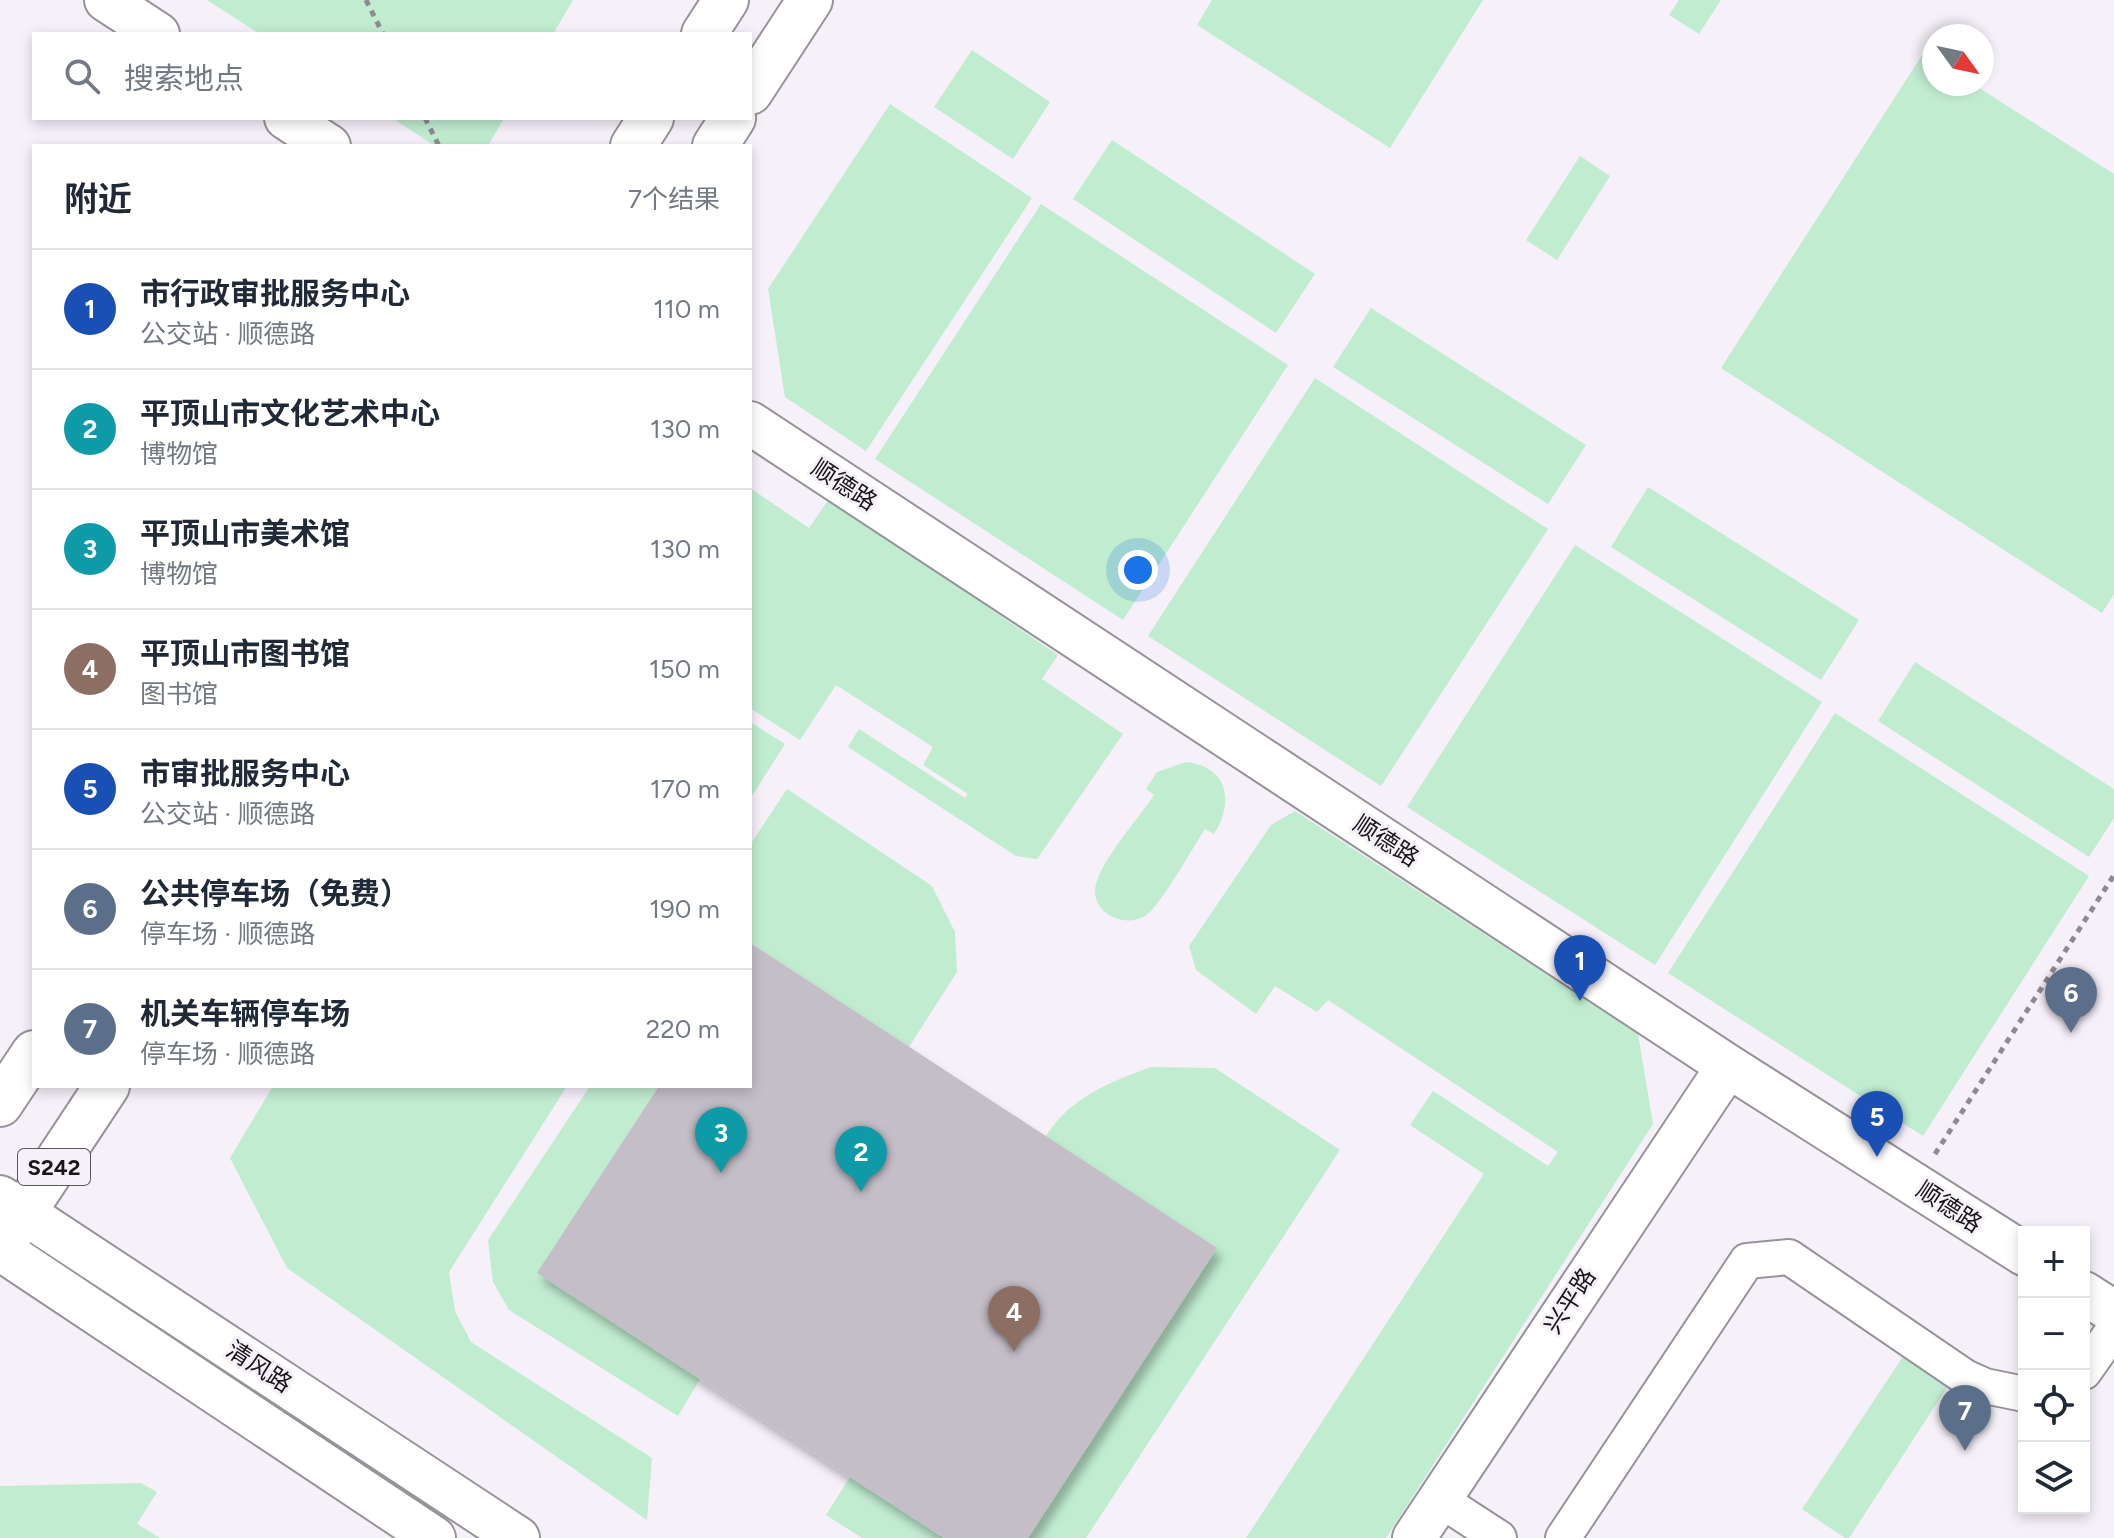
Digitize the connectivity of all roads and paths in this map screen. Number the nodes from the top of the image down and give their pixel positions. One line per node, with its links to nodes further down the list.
1 (106, 0): 5 (street)
2 (366, 0): 6 (path)
3 (726, 0): 7 (main road)
4 (810, 0): 8 (main road)
5 (155, 32)
6 (382, 32)
7 (705, 32)
8 (752, 89)
9 (289, 120): 13 (street)
10 (426, 120): 14 (path)
11 (650, 120): 15 (main road)
12 (732, 120): 16 (main road)
13 (326, 144)
14 (438, 144)
15 (634, 144)
16 (716, 144)
17 (752, 424): 20 (street, 顺德路)
18 (2114, 875): 23 (path)
19 (32, 1056): 22 (main road)
20 (1728, 1066): 23 (street, 顺德路); 32 (street, 兴平路)
21 (105, 1088): 24 (main road, S242)
22 (0, 1104)
23 (1915, 1184): 26 (street, 顺德路)
24 (12, 1204): 25 (main road, S242); 34 (street, 清风路)
25 (0, 1249): 33 (street, 清风路)
26 (2018, 1250)
27 (2090, 1297): 28 (street)
28 (2114, 1312)
29 (2114, 1329): 30 (street)
30 (2085, 1370)
31 (2018, 1393): 37 (street)
32 (1439, 1499): 35 (street, 兴平路); 36 (street)
33 (434, 1538)
34 (518, 1538)
35 (1414, 1538)
36 (1499, 1538)
37 (1563, 1538)

